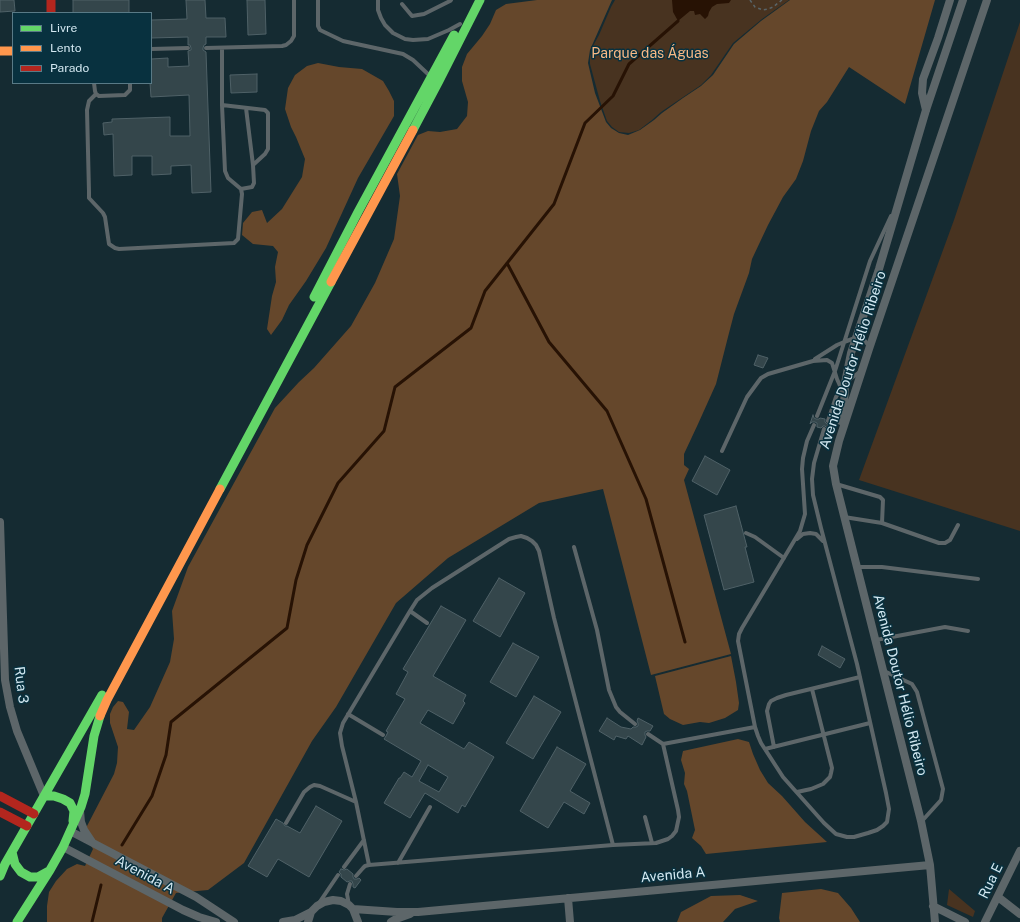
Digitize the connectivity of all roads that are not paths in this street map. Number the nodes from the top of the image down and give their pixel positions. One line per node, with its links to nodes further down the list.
1 (51, 0): 12 (street)
2 (294, 0): 16 (lane)
3 (318, 0): 20 (lane)
4 (378, 0): 13 (lane)
5 (450, 0): 11 (lane)
6 (472, 0): 13 (street)
7 (480, 0): 20 (street)
8 (950, 0): 26 (street)
9 (963, 0): 26 (street, Avenida Doutor Hélio Ribeiro)
10 (987, 0): 32 (street, Avenida Doutor Hélio Ribeiro)
11 (402, 4)
12 (51, 12)
13 (460, 24): 20 (street)
14 (188, 48): 17 (lane)
15 (206, 48): 16 (lane)
16 (222, 48): 24 (lane)
17 (152, 49)
18 (0, 51): 19 (street)
19 (12, 51)
20 (435, 79): 74 (street); 77 (street)
21 (94, 84): 23 (lane)
22 (130, 84): 23 (lane)
23 (96, 94): 28 (lane)
24 (222, 105): 25 (lane); 28 (lane)
25 (246, 108): 27 (lane); 27 (lane)
26 (926, 110): 29 (street, Avenida Doutor Hélio Ribeiro)
27 (253, 165): 28 (lane)
28 (241, 189)
29 (902, 194): 30 (street, Avenida Doutor Hélio Ribeiro); 31 (lane)
30 (855, 338): 31 (lane); 32 (lane); 36 (street, Avenida Doutor Hélio Ribeiro)
31 (844, 342): 33 (lane); 35 (lane)
32 (869, 349): 34 (street, Avenida Doutor Hélio Ribeiro)
33 (813, 361): 35 (lane); 42 (lane)
34 (862, 370): 36 (lane); 41 (street, Avenida Doutor Hélio Ribeiro)
35 (835, 371): 36 (lane); 37 (lane)
36 (843, 386): 38 (lane); 41 (street, Avenida Doutor Hélio Ribeiro)
37 (817, 416)
38 (828, 420)
39 (814, 425): 51 (lane)
40 (824, 429): 49 (lane)
41 (839, 441): 43 (street, Avenida Doutor Hélio Ribeiro)
42 (722, 451)
43 (836, 484): 44 (street, Avenida Doutor Hélio Ribeiro); 46 (lane)
44 (844, 517): 46 (lane); 53 (street, Avenida Doutor Hélio Ribeiro)
45 (0, 522): 74 (street, Rua 3)
46 (882, 523): 47 (lane)
47 (958, 525)
48 (746, 533): 52 (lane)
49 (824, 542): 51 (lane); 60 (lane)
50 (574, 547): 64 (lane)
51 (790, 547): 52 (lane)
52 (784, 558): 65 (lane)
53 (857, 567): 54 (lane); 58 (street, Avenida Doutor Hélio Ribeiro)
54 (978, 579)
55 (410, 611): 56 (lane); 62 (lane); 88 (lane)
56 (427, 622)
57 (968, 632): 58 (lane)
58 (876, 640): 59 (street, Avenida Doutor Hélio Ribeiro)
59 (884, 671): 81 (street, Avenida Doutor Hélio Ribeiro); 81 (lane)
60 (860, 677): 61 (lane); 63 (lane)
61 (812, 689): 68 (lane); 70 (lane)
62 (348, 714): 67 (lane); 75 (lane)
63 (870, 723): 68 (lane); 72 (lane)
64 (635, 724)
65 (755, 727): 69 (lane); 71 (lane)
66 (648, 734): 69 (lane)
67 (383, 735)
68 (824, 735): 70 (lane); 72 (lane)
69 (663, 744): 87 (lane)
70 (774, 747): 71 (lane)
71 (765, 749): 72 (lane)
72 (797, 792)
73 (0, 796): 79 (street)
74 (44, 796): 79 (street); 84 (street)
75 (356, 802): 82 (lane); 85 (lane)
76 (430, 807): 92 (lane)
77 (80, 810): 84 (street); 86 (street)
78 (0, 812): 83 (street)
79 (34, 814): 83 (street)
80 (645, 817): 87 (lane)
81 (922, 821): 94 (street, Avenida Doutor Hélio Ribeiro)
82 (286, 823)
83 (26, 826): 91 (street)
84 (71, 830): 86 (street, Avenida A); 89 (street)
85 (364, 840): 93 (lane); 95 (lane)
86 (92, 843): 110 (street, Avenida A)
87 (652, 843): 88 (lane)
88 (614, 845): 92 (lane)
89 (63, 847): 96 (street); 109 (street, Avenida A)
90 (1020, 851): 101 (street, Rua E)
91 (12, 852): 96 (street); 98 (street)
92 (398, 863): 93 (lane)
93 (369, 865): 99 (lane)
94 (930, 865): 102 (street, Avenida A); 103 (street, Avenida Doutor Hélio Ribeiro)
95 (344, 867)
96 (50, 870): 108 (street)
97 (338, 875): 105 (lane)
98 (0, 876)
99 (356, 876)
100 (350, 884): 104 (lane)
101 (998, 896): 107 (street); 118 (street, Rua E)
102 (568, 898): 106 (street, Avenida A); 115 (street)
103 (933, 906): 116 (street, Avenida Doutor Hélio Ribeiro); 117 (street)
104 (351, 907): 105 (street); 106 (street); 113 (street)
105 (314, 909): 111 (street); 112 (street)
106 (418, 912): 114 (street)
107 (1020, 914)
108 (17, 922)
109 (216, 922)
110 (234, 922)
111 (283, 922)
112 (308, 922)
113 (358, 922)
114 (391, 922)
115 (570, 922)
116 (935, 922)
117 (966, 922)
118 (985, 922)

